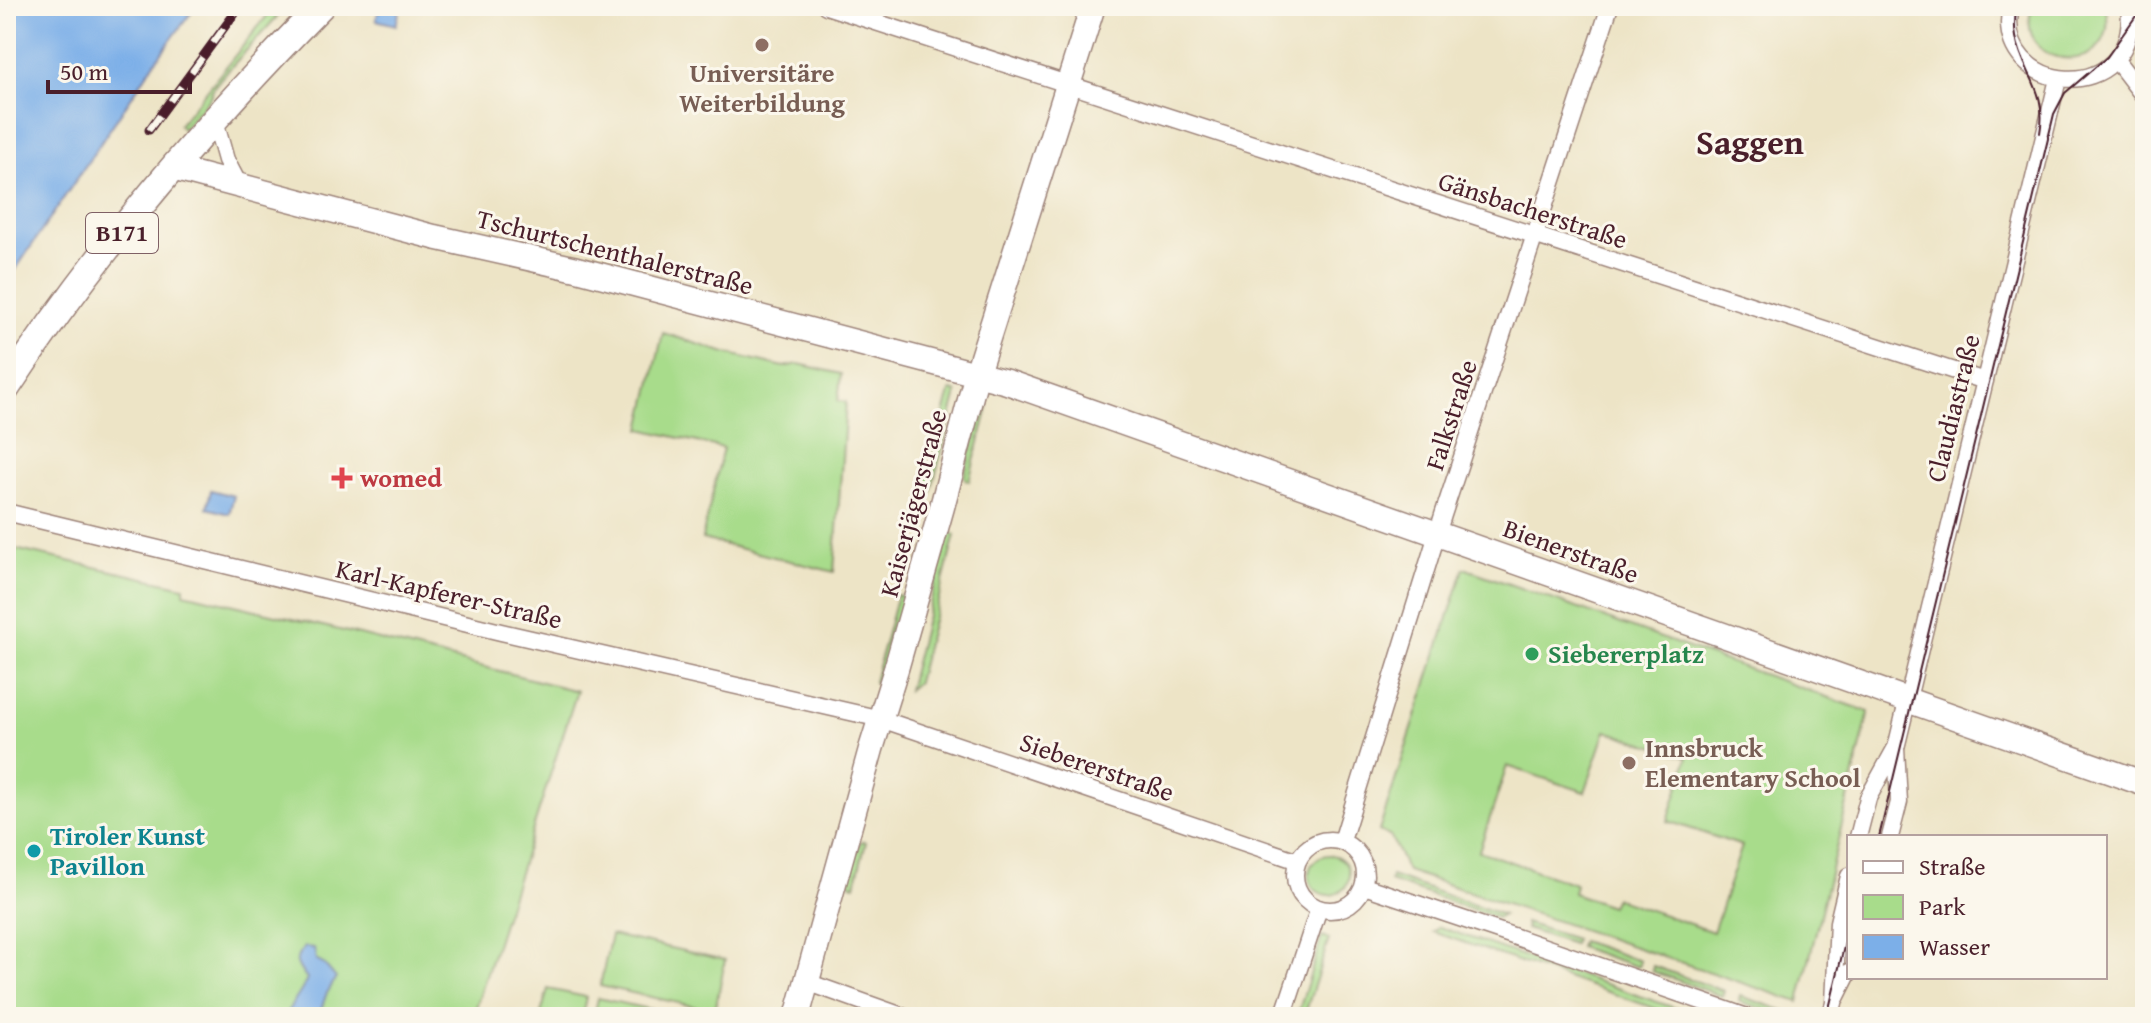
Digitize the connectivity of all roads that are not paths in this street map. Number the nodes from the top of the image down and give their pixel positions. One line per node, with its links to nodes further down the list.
1 (321, 6): 12 (main road, B171)
2 (826, 6): 10 (street, Gänsbacherstraße)
3 (1093, 6): 10 (street, Kaiserjägerstraße)
4 (1610, 6): 15 (street, Falkstraße)
5 (1992, 6): 7 (street)
6 (2129, 6): 8 (street)
7 (2010, 8): 9 (street)
8 (2116, 60): 9 (street); 11 (street)
9 (2058, 79): 17 (street, Claudiastraße)
10 (1068, 83): 15 (street, Gänsbacherstraße); 16 (street, Kaiserjägerstraße)
11 (2145, 98)
12 (215, 121): 13 (main road, B171); 14 (street)
13 (172, 168): 14 (street, Tschurtschenthalerstraße); 18 (main road, B171)
14 (239, 185): 16 (street, Tschurtschenthalerstraße)
15 (1534, 236): 17 (street, Gänsbacherstraße); 20 (street, Falkstraße)
16 (977, 373): 20 (street, Bienerstraße); 22 (street, Kaiserjägerstraße)
17 (1985, 381): 21 (street, Claudiastraße)
18 (6, 389)
19 (6, 512): 22 (street, Karl-Kapferer-Straße)
20 (1438, 533): 21 (street, Bienerstraße); 27 (street, Falkstraße)
21 (1908, 701): 23 (street, Claudiastraße); 24 (street, Bienerstraße)
22 (881, 719): 28 (street, Siebererstraße); 33 (street, Kaiserjägerstraße)
23 (1896, 748): 25 (street, Claudiastraße); 26 (street, Claudiastraße)
24 (2145, 784)
25 (1859, 835)
26 (1891, 835)
27 (1342, 841): 28 (street); 30 (street)
28 (1298, 861): 31 (street)
29 (1847, 884): 34 (street)
30 (1364, 886): 31 (street); 38 (street)
31 (1319, 908): 37 (street)
32 (1847, 976): 34 (street)
33 (807, 982): 35 (street, Kaiserjägerstraße); 36 (street)
34 (1832, 1010)
35 (797, 1017)
36 (905, 1017)
37 (1283, 1017)
38 (1747, 1017)

